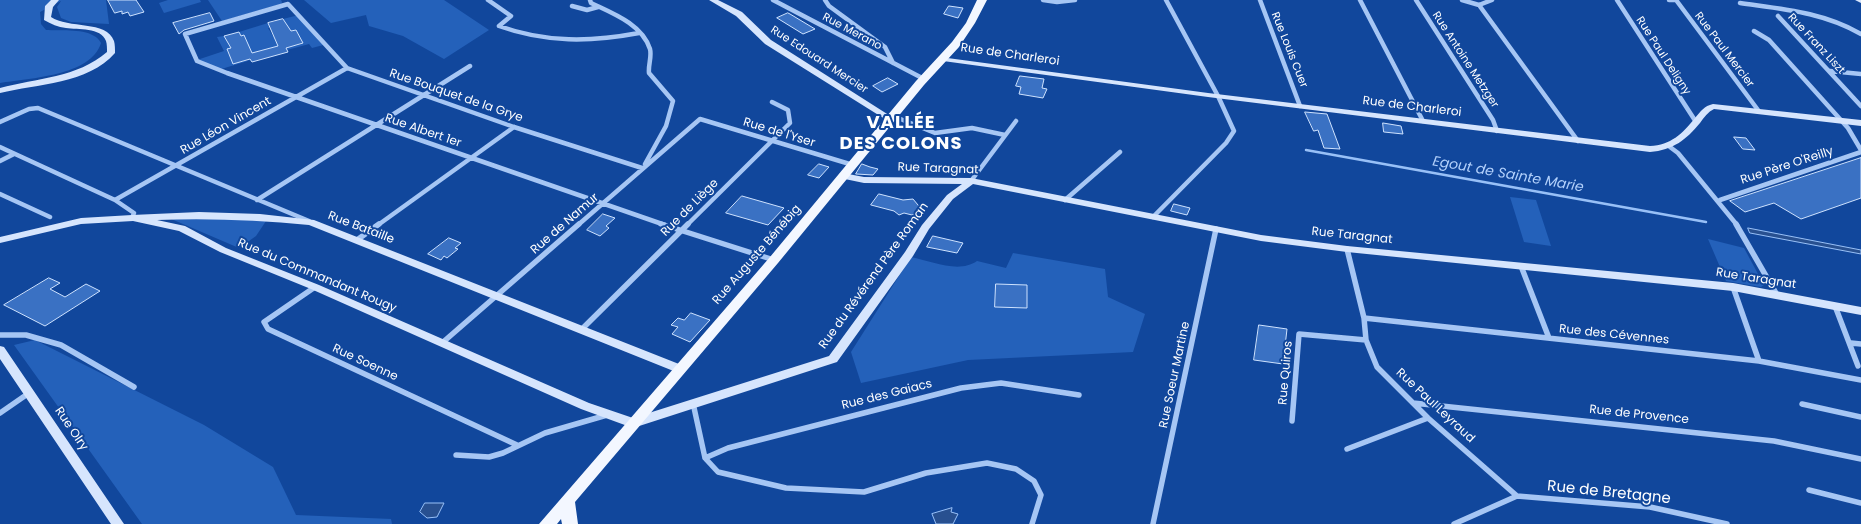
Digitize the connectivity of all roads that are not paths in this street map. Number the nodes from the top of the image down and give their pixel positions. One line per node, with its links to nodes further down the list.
1 (55, 0): 34 (street)
2 (488, 0): 26 (street)
3 (590, 0): 23 (street)
4 (713, 0): 45 (street, Rue Edouard Mercier)
5 (773, 0): 29 (street, Rue Merano)
6 (825, 0): 29 (street)
7 (982, 0): 28 (main road, Rue Auguste Bénébig)
8 (1043, 0): 9 (street)
9 (1075, 0)
10 (1166, 0): 39 (street)
11 (1260, 0): 42 (street, Rue Louis Cuer)
12 (1360, 0): 48 (street)
13 (1416, 0): 55 (street, Rue Antoine Metzger)
14 (1462, 0): 22 (street)
15 (1492, 0): 22 (street)
16 (1617, 0): 51 (street, Rue Paul Deligny)
17 (1669, 0): 18 (street)
18 (1676, 0): 44 (street, Rue Paul Mercier)
19 (1740, 3): 27 (street)
20 (288, 4): 31 (street, Rue Bouquet de la Grye); 40 (street, Rue Albert 1er)
21 (572, 6): 23 (street)
22 (1479, 6): 58 (street)
23 (598, 7): 26 (street)
24 (1778, 16): 32 (street, Rue Franz Liszt)
25 (1754, 31): 49 (street, Rue Père O'Reilly)
26 (639, 33): 68 (street)
27 (1861, 34)
28 (943, 59): 35 (main road, Rue Auguste Bénébig); 39 (street, Rue de Charleroi)
29 (893, 64): 35 (street, Rue Merano)
30 (470, 66): 38 (street)
31 (347, 68): 38 (street, Rue Bouquet de la Grye); 40 (street, Rue Léon Vincent)
32 (1830, 71): 33 (street); 43 (street, Rue Franz Liszt)
33 (1861, 74)
34 (59, 77): 36 (street); 37 (street)
35 (924, 79): 45 (main road, Rue Auguste Bénébig)
36 (0, 87)
37 (0, 91)
38 (424, 95): 53 (street); 54 (street, Rue Bouquet de la Grye)
39 (1218, 96): 42 (street, Rue de Charleroi); 78 (street)
40 (297, 97): 53 (street, Rue Albert 1er); 66 (street, Rue Léon Vincent)
41 (772, 102): 57 (street, Rue de Liège)
42 (1300, 106): 48 (street, Rue de Charleroi)
43 (1861, 106)
44 (1758, 110): 49 (street); 51 (street)
45 (892, 117): 56 (street); 67 (main road, Rue Auguste Bénébig)
46 (700, 119): 57 (street, Rue de l'Yser); 68 (street, Rue de Namur)
47 (1016, 120): 56 (street, Rue du Révérend Père Roman)
48 (1423, 121): 55 (street, Rue de Charleroi)
49 (1842, 121): 52 (street); 61 (street, Rue Père O'Reilly)
50 (0, 122): 66 (street, Rue Bataille)
51 (1696, 122): 60 (street)
52 (1861, 123)
53 (375, 125): 64 (street, Rue Albert 1er); 73 (street)
54 (514, 127): 64 (street); 68 (street, Rue Bouquet de la Grye)
55 (1497, 131): 58 (street, Rue de Charleroi)
56 (1005, 135): 70 (street, Rue du Révérend Père Roman)
57 (770, 141): 67 (street, Rue de l'Yser); 82 (street, Rue de Liège)
58 (1578, 141): 60 (street, Rue de Charleroi)
59 (0, 147): 63 (street)
60 (1670, 148): 75 (street)
61 (1861, 151): 75 (street, Rue Père O'Reilly)
62 (1120, 152): 74 (street)
63 (14, 154): 65 (street); 72 (street)
64 (471, 158): 76 (street, Rue Albert 1er); 84 (street)
65 (0, 161)
66 (176, 165): 72 (street, Rue Léon Vincent); 73 (street, Rue Bataille)
67 (853, 166): 69 (main road, Rue Auguste Bénébig)
68 (642, 168): 76 (street, Rue de Namur)
69 (844, 176): 70 (street, Rue Taragnat); 86 (main road, Rue Auguste Bénébig)
70 (971, 181): 74 (street, Rue Taragnat); 110 (street, Rue du Révérend Père Roman)
71 (0, 194): 77 (street)
72 (114, 200): 79 (street)
73 (257, 200): 80 (street, Rue Bataille)
74 (1065, 200): 78 (street, Rue Taragnat)
75 (1720, 200): 90 (street)
76 (602, 205): 82 (street, Rue Albert 1er); 91 (street, Rue de Namur)
77 (50, 217)
78 (1153, 217): 81 (street, Rue Taragnat)
79 (132, 218): 80 (street); 83 (street); 88 (street, Rue du Commandant Rougy)
80 (311, 222): 84 (street, Rue Bataille)
81 (1216, 229): 85 (street, Rue Taragnat); 132 (street, Rue Soeur Martine)
82 (682, 230): 86 (street, Rue Albert 1er); 95 (street, Rue de Liège)
83 (0, 240)
84 (357, 240): 91 (street, Rue Bataille)
85 (1347, 249): 87 (street, Rue Taragnat); 94 (street, Rue Paul Leyraud)
86 (774, 260): 105 (main road, Rue Auguste Bénébig)
87 (1520, 266): 89 (street, Rue Taragnat); 97 (street)
88 (315, 287): 99 (street, Rue du Commandant Rougy); 119 (street, Rue Soenne)
89 (1733, 287): 90 (street, Rue Taragnat); 103 (street)
90 (1776, 295): 92 (street, Rue Taragnat)
91 (496, 296): 95 (street, Rue Bataille); 99 (street, Rue de Namur)
92 (1835, 306): 93 (street, Rue Taragnat); 100 (street)
93 (1861, 311)
94 (1364, 318): 97 (street, Rue des Cévennes); 98 (street, Rue Paul Leyraud)
95 (581, 330): 105 (street, Rue Bataille)
96 (0, 335): 107 (street)
97 (1548, 338): 103 (street, Rue des Cévennes)
98 (1366, 340): 111 (street, Rue Paul Leyraud); 117 (street, Rue Quiros)
99 (442, 343): 114 (street, Rue du Commandant Rougy)
100 (1851, 343): 101 (street); 104 (street)
101 (1861, 344)
102 (2, 357): 108 (street, Rue Olry)
103 (1759, 361): 106 (street, Rue des Cévennes)
104 (1858, 366)
105 (680, 369): 118 (main road, Rue Auguste Bénébig)
106 (1861, 380)
107 (134, 387)
108 (29, 393): 113 (street); 128 (street, Rue Olry)
109 (1079, 395): 122 (street, Rue des Gaiacs)
110 (693, 402): 118 (street, Rue du Révérend Père Roman); 122 (street)
111 (1413, 403): 116 (street, Rue Paul Leyraud); 123 (street, Rue de Provence)
112 (1802, 404): 115 (street)
113 (0, 413)
114 (608, 414): 118 (street, Rue du Commandant Rougy); 119 (street)
115 (1861, 417)
116 (1428, 418): 120 (street); 125 (street, Rue Paul Leyraud)
117 (1292, 421)
118 (633, 423): 126 (main road, Rue Auguste Bénébig)
119 (517, 444): 121 (street)
120 (1346, 449)
121 (456, 456)
122 (705, 458): 131 (street)
123 (1861, 459)
124 (1809, 490): 127 (street)
125 (1518, 496): 133 (street); 134 (street, Rue de Bretagne)
126 (567, 501): 129 (main road, Rue Auguste Bénébig); 130 (main road)
127 (1861, 503)
128 (118, 524)
129 (547, 524)
130 (570, 524)
131 (1032, 524)
132 (1153, 524)
133 (1454, 524)
134 (1727, 524)

